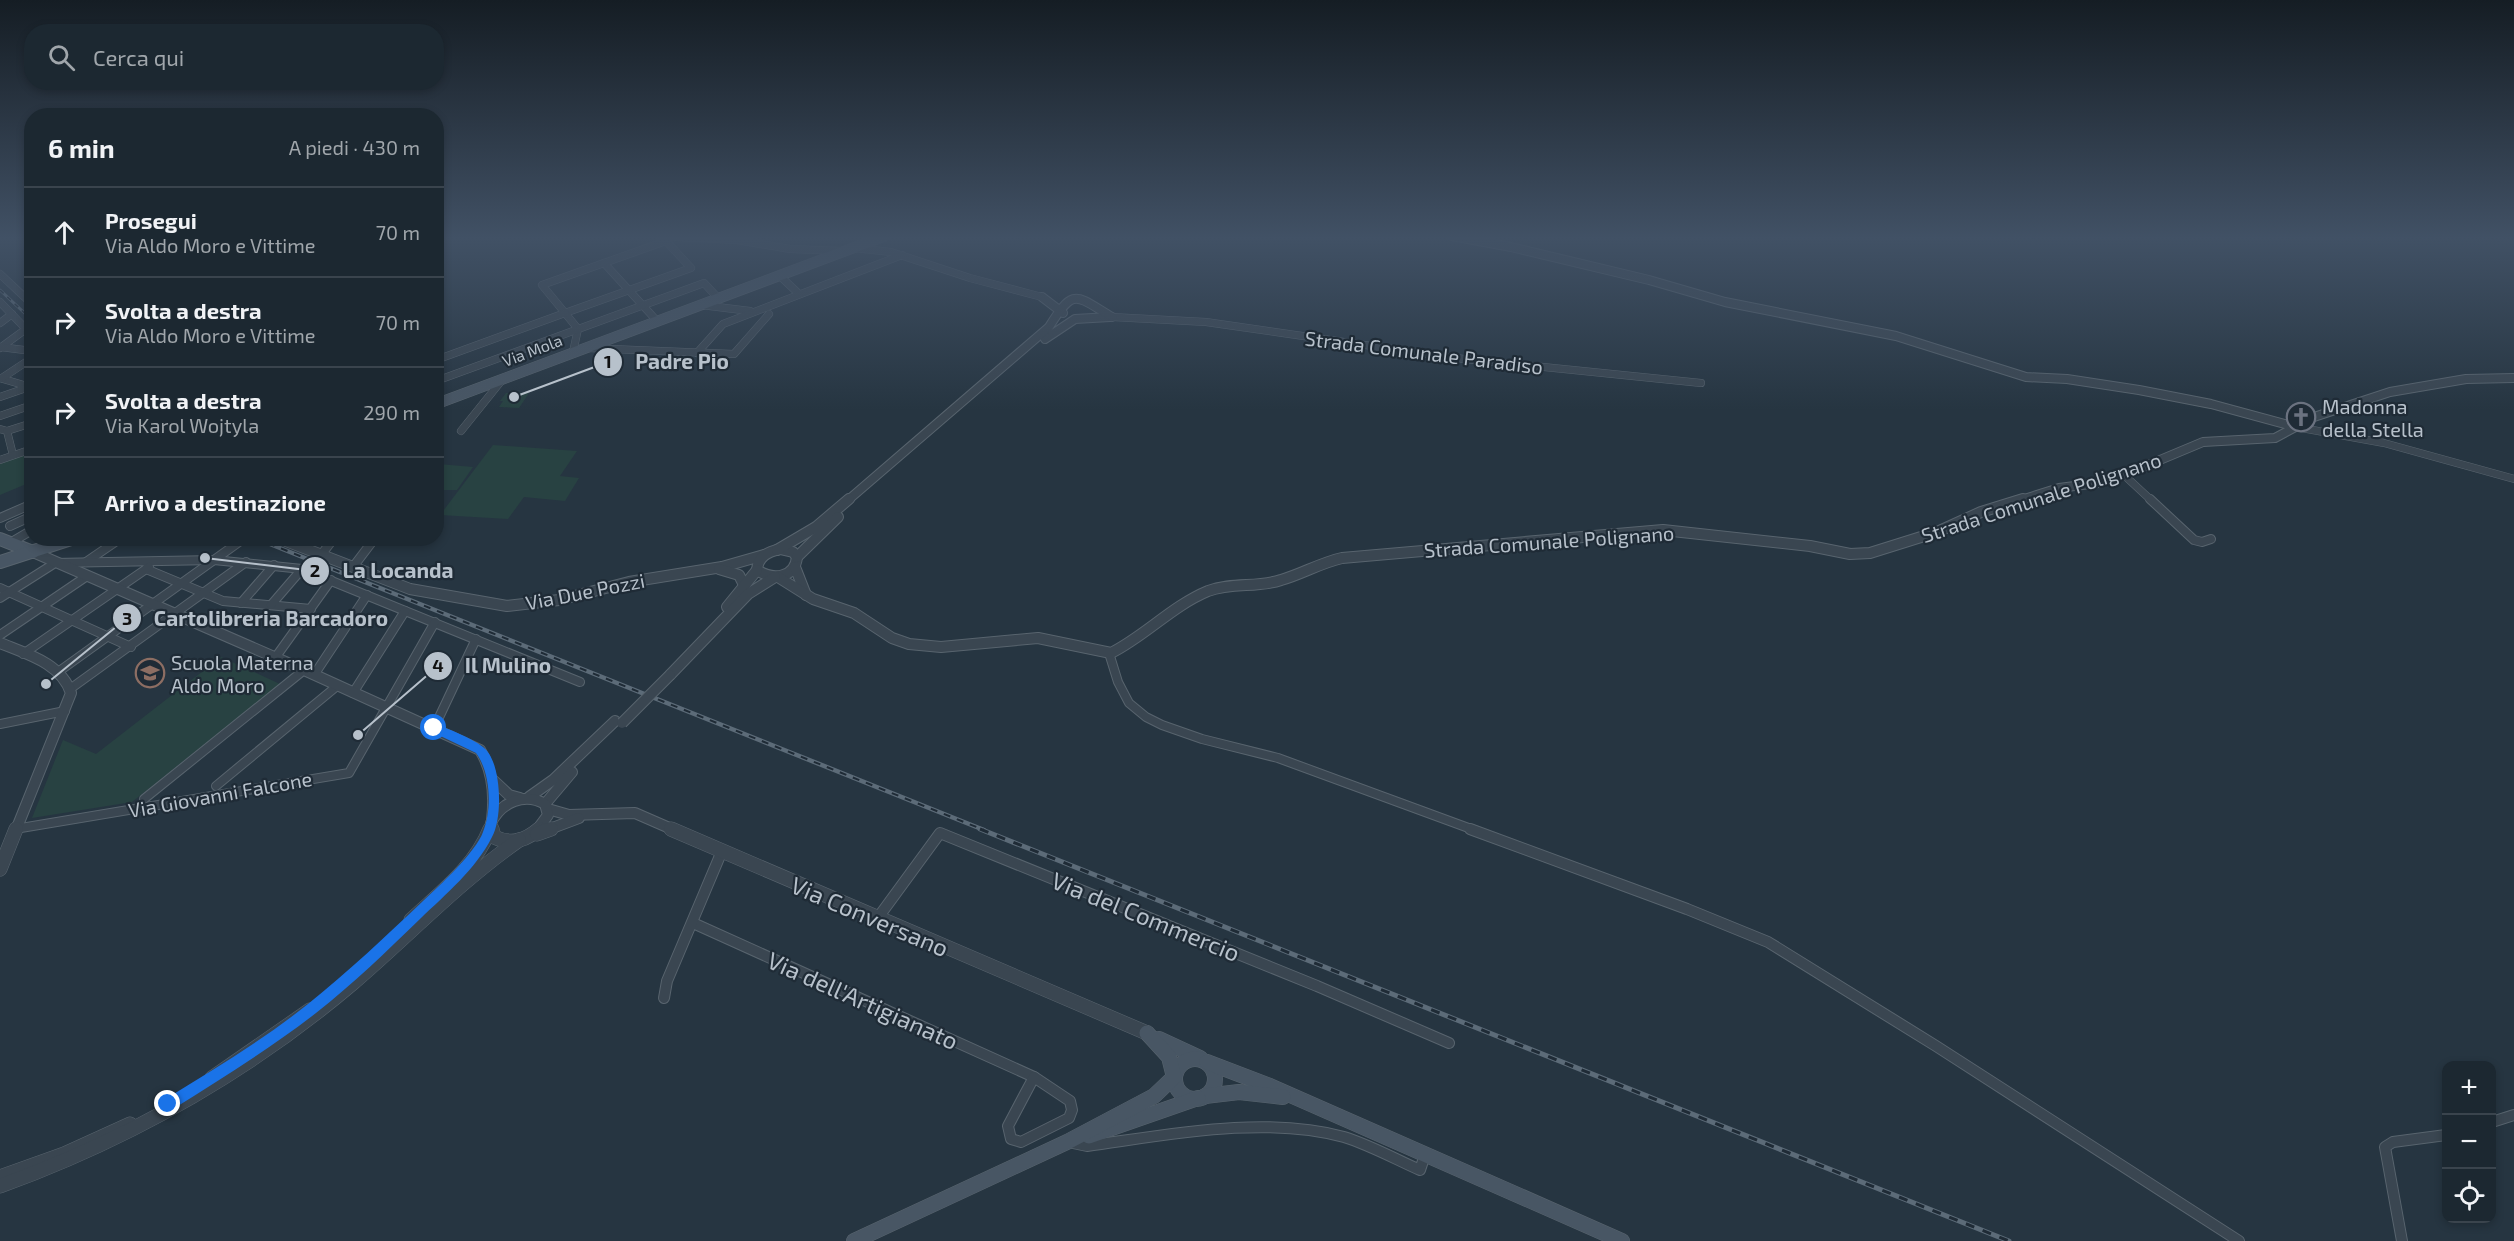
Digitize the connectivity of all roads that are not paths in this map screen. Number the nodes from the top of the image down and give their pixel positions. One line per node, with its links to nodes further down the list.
1 (549, 294): 20 (street)
2 (620, 294): 20 (street)
3 (634, 294): 14 (street)
4 (674, 294): 14 (street)
5 (714, 294): 11 (street)
6 (729, 294): 11 (main road, Via Mola)
7 (799, 294): 18 (street)
8 (1030, 294): 10 (street)
9 (1697, 294): 48 (street)
10 (1042, 297): 12 (street); 17 (street)
11 (718, 298): 15 (main road, Via Mola)
12 (1072, 299): 16 (street, Strada Comunale Paradiso); 17 (street, Via Due Pozzi)
13 (0, 302): 19 (street)
14 (644, 305): 24 (street); 27 (street)
15 (700, 305): 18 (street); 24 (main road, Via Mola)
16 (1092, 305): 22 (street); 23 (street, Strada Comunale Paradiso)
17 (1061, 309): 22 (street); 69 (street, Via Due Pozzi)
18 (753, 312): 21 (street); 33 (street)
19 (12, 314): 25 (street); 26 (street)
20 (566, 314): 27 (street); 34 (street)
21 (769, 314): 33 (street)
22 (1080, 316): 23 (street, Strada Comunale Paradiso); 78 (street)
23 (1112, 317): 40 (street, Strada Comunale Paradiso)
24 (657, 321): 30 (main road, Via Mola)
25 (0, 323)
26 (24, 327)
27 (578, 329): 32 (street); 37 (street)
28 (24, 330): 29 (street)
29 (0, 348): 31 (street)
30 (584, 348): 32 (main road, Via Mola); 33 (street)
31 (24, 350)
32 (573, 352): 39 (main road, Via Mola)
33 (697, 353)
34 (444, 357)
35 (24, 363): 36 (street)
36 (1, 378): 41 (street)
37 (444, 378)
38 (2514, 378): 48 (street, Strada Comunale Polignano)
39 (502, 380): 44 (main road, Via Mola); 50 (street)
40 (1701, 383)
41 (24, 385)
42 (24, 388): 43 (street)
43 (0, 397)
44 (444, 401)
45 (24, 408): 46 (street)
46 (0, 416)
47 (24, 425): 49 (street)
48 (2296, 427): 54 (street, Strada Comunale Polignano); 55 (street)
49 (3, 430): 52 (street)
50 (461, 431)
51 (24, 452): 52 (street)
52 (13, 455): 53 (street)
53 (0, 460)
54 (2124, 475): 61 (street); 113 (street, Strada Comunale Polignano)
55 (2514, 479)
56 (24, 508): 57 (street)
57 (0, 518)
58 (24, 520): 59 (street)
59 (10, 526)
60 (24, 533): 62 (street)
61 (2211, 539)
62 (5, 541): 70 (main road)
63 (51, 546): 70 (main road)
64 (109, 546): 76 (street)
65 (229, 546): 73 (street)
66 (298, 546): 71 (street, Via Due Pozzi)
67 (328, 546): 71 (street)
68 (369, 546): 81 (street)
69 (777, 550): 72 (street, Via Due Pozzi); 78 (street)
70 (33, 552): 74 (main road); 79 (street)
71 (321, 555): 81 (street, Via Due Pozzi)
72 (764, 555): 82 (street, Via Due Pozzi); 86 (street)
73 (214, 560): 75 (street); 77 (street); 90 (street)
74 (0, 561)
75 (157, 561): 76 (street); 83 (street)
76 (85, 562): 79 (street)
77 (247, 562): 80 (street); 95 (street)
78 (796, 562): 88 (street); 97 (street)
79 (55, 563): 87 (street); 94 (street)
80 (274, 565): 84 (street); 99 (street)
81 (353, 567): 85 (street, Via Due Pozzi)
82 (722, 567): 85 (street, Via Due Pozzi); 86 (street, Via Due Pozzi)
83 (146, 569): 90 (street); 93 (street)
84 (302, 569): 89 (street); 101 (street)
85 (710, 569): 91 (street)
86 (756, 569): 88 (street, Via Due Pozzi); 91 (street)
87 (87, 576): 93 (street); 102 (street)
88 (776, 577): 97 (street); 118 (street)
89 (331, 580): 96 (street); 103 (street)
90 (181, 584): 95 (street); 100 (street)
91 (744, 585): 118 (street)
92 (0, 588): 94 (street)
93 (117, 589): 100 (street); 106 (street)
94 (9, 592): 98 (street); 102 (street)
95 (204, 593): 99 (street); 105 (street)
96 (367, 595): 104 (street); 117 (street)
97 (806, 595): 113 (street)
98 (0, 598)
99 (241, 603): 101 (street)
100 (152, 605): 105 (street); 109 (street)
101 (271, 605): 103 (street)
102 (41, 607): 106 (street); 108 (street)
103 (311, 609): 115 (street)
104 (405, 610): 107 (street); 122 (street)
105 (174, 615): 112 (street); 115 (street)
106 (72, 620): 109 (street); 114 (street)
107 (435, 622): 110 (street); 123 (street)
108 (0, 635)
109 (108, 637): 112 (street); 116 (street)
110 (476, 639): 119 (street); 127 (street)
111 (0, 643): 114 (street)
112 (131, 647): 121 (street)
113 (1109, 653): 158 (street)
114 (23, 654): 116 (street)
115 (274, 658): 117 (street)
116 (58, 672): 121 (street)
117 (309, 673): 120 (street); 131 (street)
118 (667, 674): 125 (street, bridge)
119 (580, 682)
120 (337, 686): 122 (street); 129 (street)
121 (70, 689): 124 (street)
122 (353, 693): 123 (street)
123 (387, 707): 127 (street); 135 (street, Via Giovanni Falcone)
124 (65, 711): 126 (street); 135 (street)
125 (619, 722): 130 (street); 132 (street)
126 (0, 724)
127 (434, 728): 128 (street)
128 (492, 779): 130 (street); 134 (street)
129 (216, 786)
130 (526, 798): 132 (street); 134 (street)
131 (144, 799)
132 (546, 806): 133 (street); 136 (street)
133 (591, 814): 136 (street); 137 (street, Via Conversano)
134 (491, 823): 136 (street); 154 (street)
135 (15, 829): 138 (street)
136 (524, 839): 155 (street)
137 (722, 850): 139 (street, Via Conversano); 140 (street)
138 (0, 869)
139 (877, 919): 142 (street, Via Conversano); 143 (street, Via del Commercio)
140 (693, 922): 141 (street); 145 (street, Via dell'Artigianato)
141 (664, 998)
142 (1147, 1033): 144 (main road); 146 (main road)
143 (1449, 1043)
144 (1206, 1061): 146 (main road); 147 (main road); 148 (main road)
145 (1034, 1077): 145 (street, Via dell'Artigianato)
146 (1174, 1077): 147 (main road); 152 (main road)
147 (1199, 1098): 148 (main road); 152 (main road)
148 (1301, 1101): 153 (main road)
149 (2514, 1115): 150 (street)
150 (2496, 1121)
151 (2442, 1136): 159 (street)
152 (1067, 1142): 153 (street); 156 (main road)
153 (1425, 1155): 157 (main road)
154 (0, 1177)
155 (0, 1186)
156 (854, 1241)
157 (1622, 1241)
158 (2239, 1241)
159 (2402, 1241)

